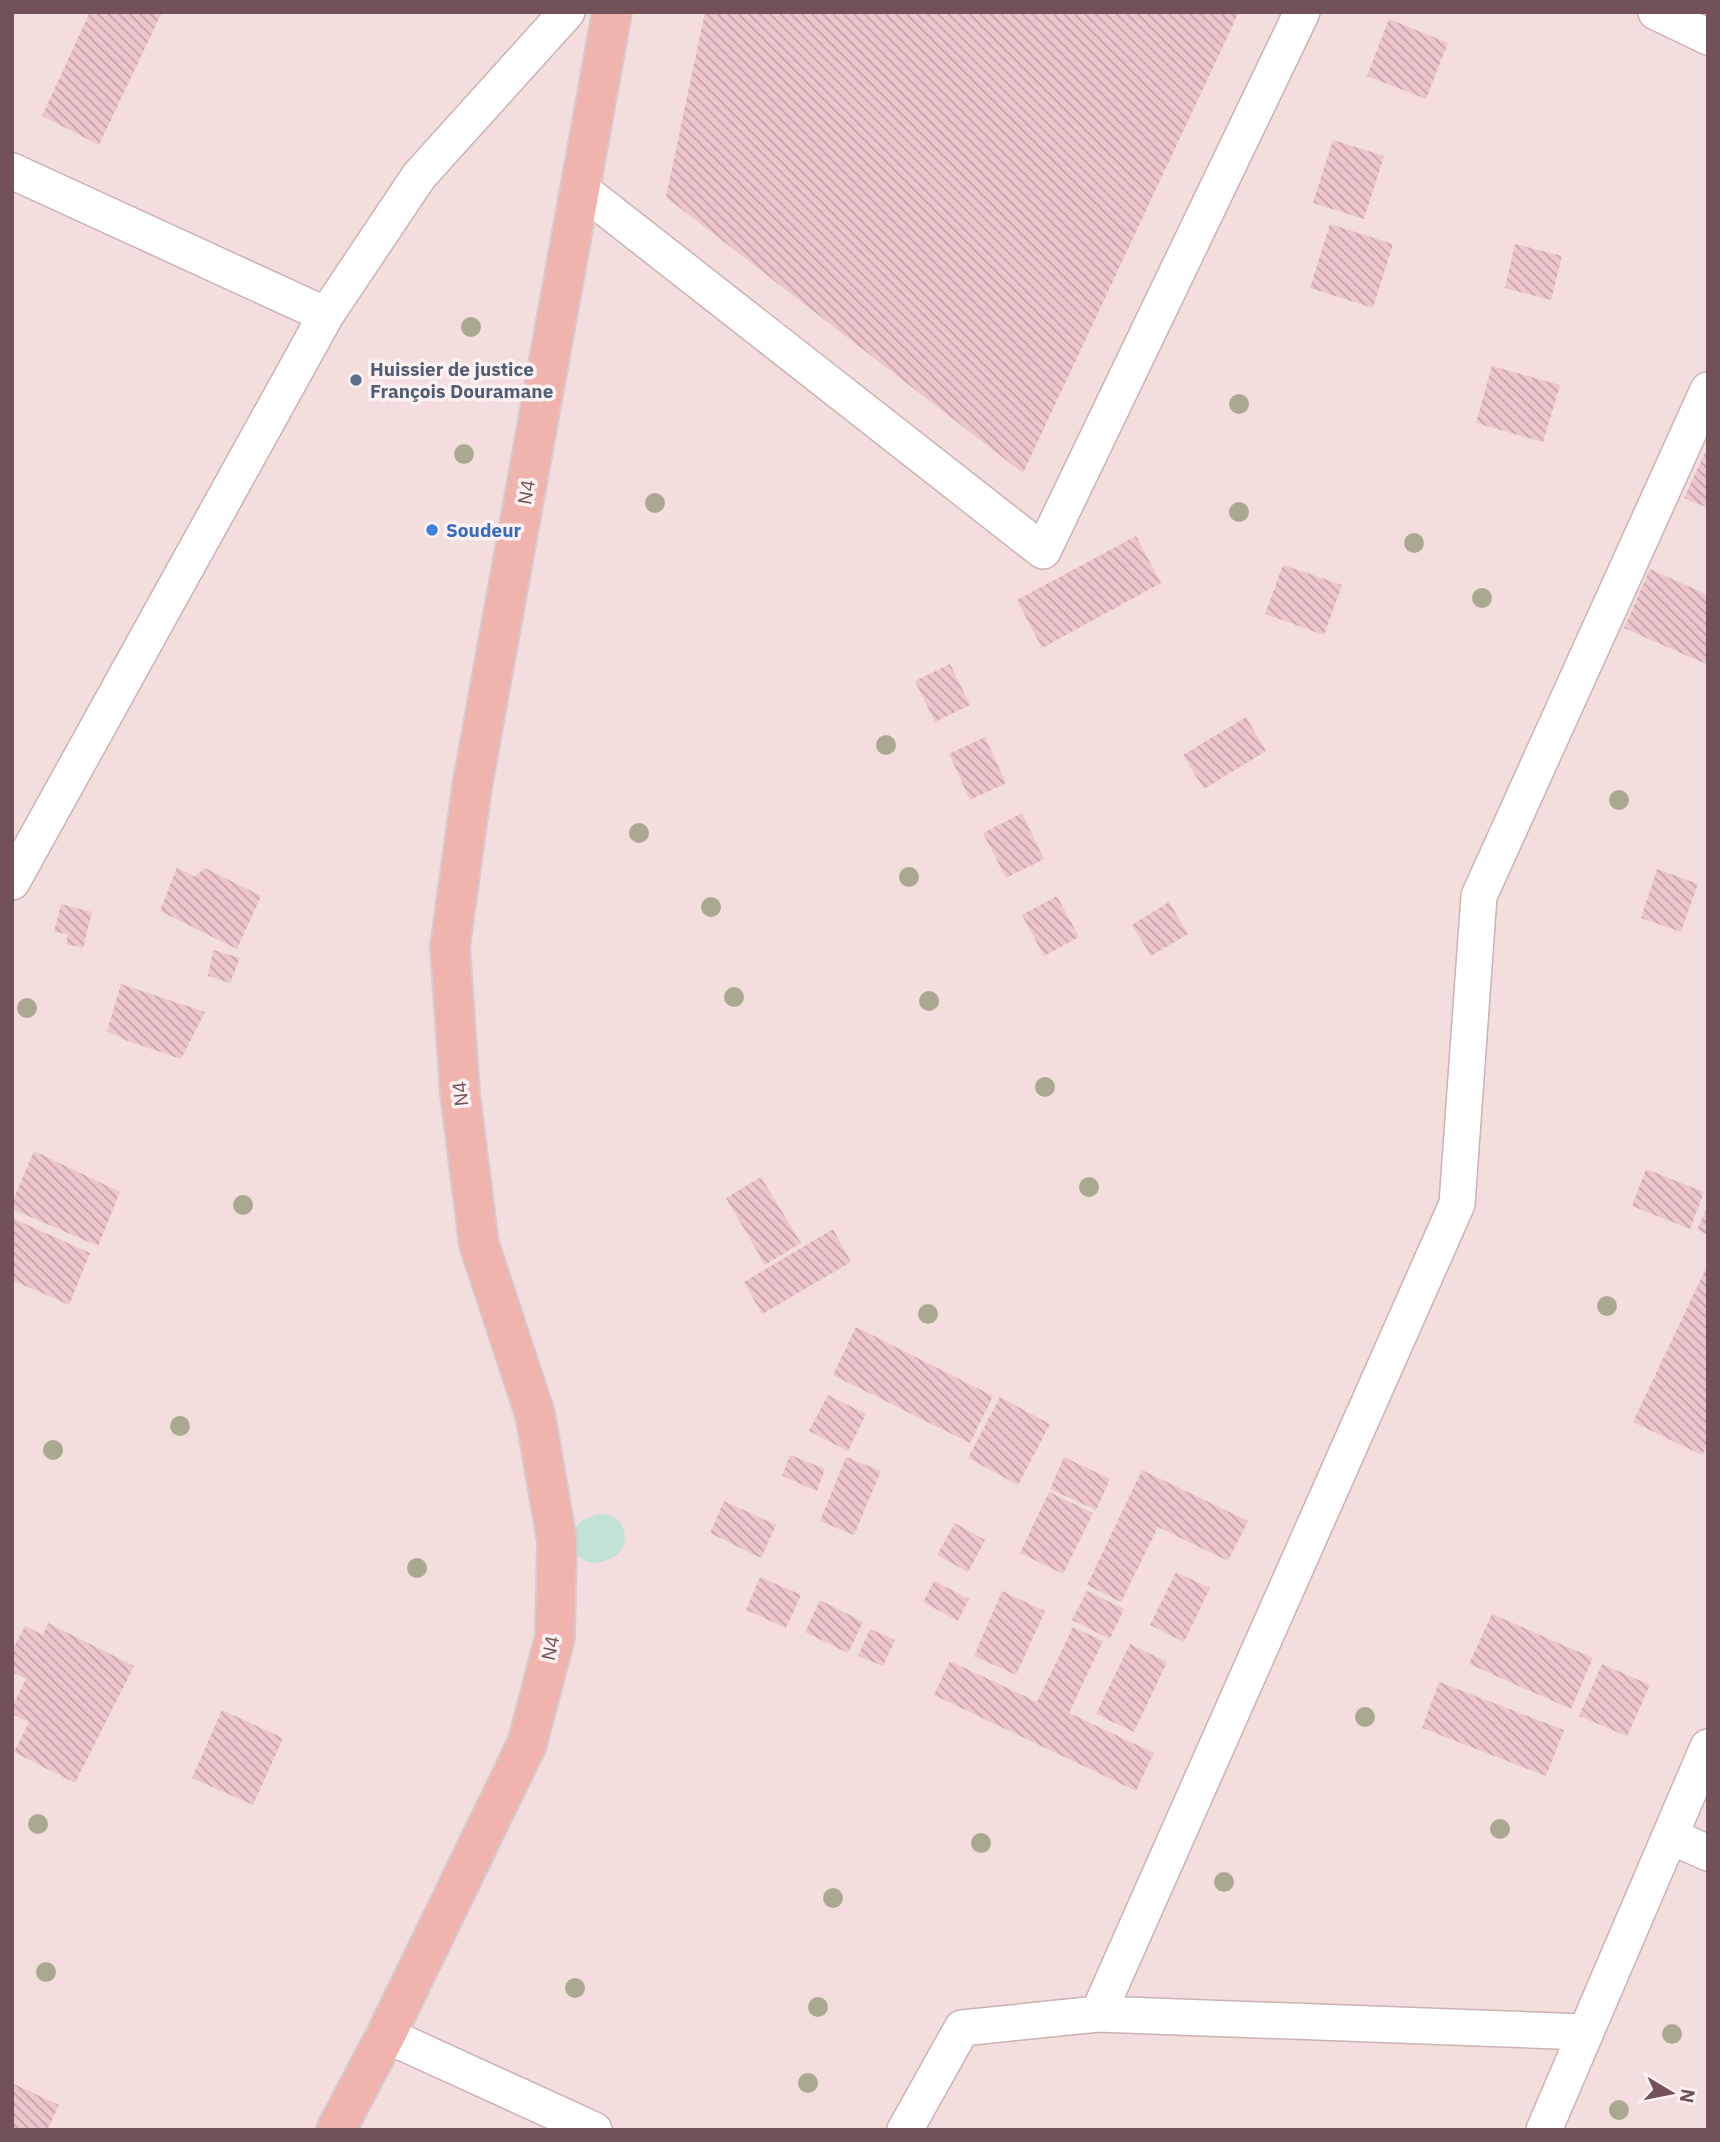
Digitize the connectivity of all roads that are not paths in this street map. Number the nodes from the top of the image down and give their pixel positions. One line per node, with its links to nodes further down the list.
1 (567, 12): 8 (street)
2 (612, 12): 7 (main road, N4)
3 (1302, 12): 7 (street)
4 (1656, 12): 5 (street)
5 (1708, 37)
6 (12, 171): 8 (street)
7 (581, 189): 16 (main road, N4)
8 (326, 314): 10 (street)
9 (1708, 390): 14 (street)
10 (12, 882)
11 (1708, 1747): 12 (street)
12 (1670, 1836): 13 (street); 15 (street)
13 (1708, 1853)
14 (1098, 2014): 15 (street); 19 (street)
15 (1585, 2032): 20 (street)
16 (386, 2035): 17 (main road, N4); 18 (street)
17 (336, 2130)
18 (593, 2130)
19 (905, 2130)
20 (1544, 2130)

